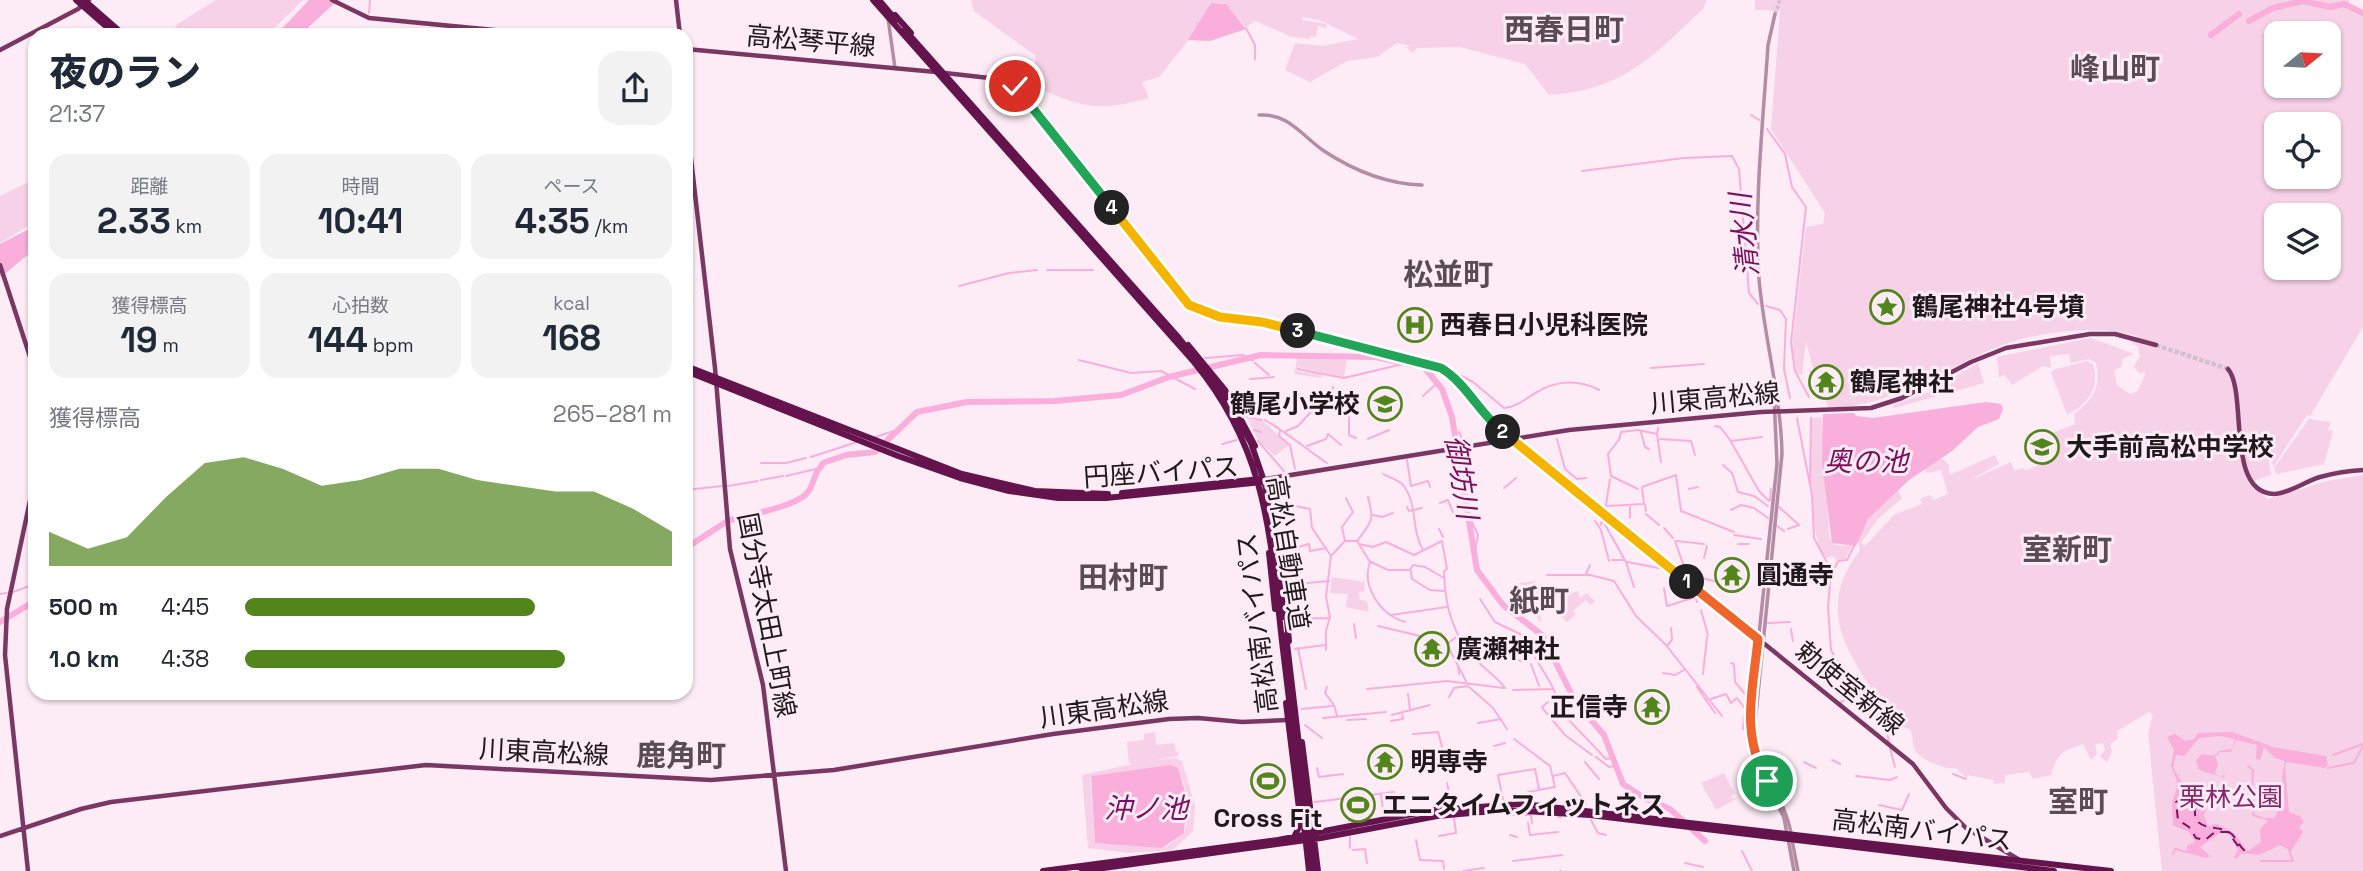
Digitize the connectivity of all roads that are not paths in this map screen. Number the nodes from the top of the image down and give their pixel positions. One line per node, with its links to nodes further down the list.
1 (76, 0): 6 (highway)
2 (332, 0): 12 (main road)
3 (676, 0): 13 (main road)
4 (871, 0): 8 (highway, 高松南バイパス); 60 (highway, 高松自動車道, bridge)
5 (884, 1): 8 (street); 21 (highway, 高松南バイパス); 60 (highway, 高松自動車道, bridge)
6 (86, 2): 9 (main road); 10 (highway); 11 (highway)
7 (1775, 14): 31 (street)
8 (888, 22): 17 (highway, 高松南バイパス); 18 (street)
9 (39, 28)
10 (110, 28)
11 (116, 28)
12 (473, 28)
13 (679, 28)
14 (28, 34): 15 (main road)
15 (0, 50)
16 (693, 50): 18 (main road, 高松琴平線)
17 (924, 62): 19 (main road); 20 (highway, 高松南バイパス)
18 (895, 68): 19 (main road, 高松琴平線)
19 (920, 71): 20 (main road, 高松琴平線)
20 (933, 72): 21 (main road, 勅使室新線); 39 (highway, 高松南バイパス, bridge)
21 (947, 74): 32 (main road, 勅使室新線); 38 (highway, 高松南バイパス, bridge)
22 (1259, 115): 24 (street)
23 (693, 177): 30 (main road, 国分寺太田上町線)
24 (1422, 185)
25 (0, 265): 27 (main road)
26 (2156, 345): 31 (main road, 川東高松線)
27 (28, 350)
28 (2228, 369): 37 (main road)
29 (693, 372): 30 (highway, 円座バイパス)
30 (716, 381): 39 (highway, 円座バイパス); 44 (main road, 国分寺太田上町線)
31 (1776, 411): 33 (main road, 川東高松線); 41 (street)
32 (1499, 429): 34 (main road, 勅使室新線); 35 (main road)
33 (1534, 435): 34 (main road, 川東高松線); 36 (main road)
34 (1510, 438): 35 (main road, 川東高松線); 36 (main road, 勅使室新線)
35 (1492, 441): 38 (main road, 川東高松線)
36 (1524, 450): 41 (main road, 勅使室新線)
37 (2363, 470)
38 (1266, 479): 39 (highway, 円座バイパス); 43 (highway, 高松南バイパス)
39 (1257, 481): 42 (highway, 高松南バイパス)
40 (28, 511): 47 (main road)
41 (1760, 640): 50 (street); 54 (main road, 勅使室新線)
42 (1288, 720): 43 (main road, 川東高松線); 43 (highway); 44 (main road, 川東高松線); 46 (highway, 高松南バイパス)
43 (1299, 720): 45 (highway, 高松南バイパス)
44 (775, 773): 47 (main road, 川東高松線); 57 (main road, 国分寺太田上町線)
45 (1312, 822): 48 (highway); 53 (highway, 高松南バイパス)
46 (1301, 823): 51 (highway); 52 (highway, 高松南バイパス)
47 (24, 827): 49 (main road, 川東高松線); 56 (main road)
48 (1323, 831): 50 (highway, 高松南バイパス); 53 (highway, 高松南バイパス)
49 (0, 836)
50 (1790, 836): 53 (highway, 高松南バイパス); 54 (highway, 高松南バイパス); 55 (highway, 高松南バイパス); 61 (street)
51 (1294, 837): 52 (highway); 58 (highway)
52 (1303, 838): 53 (highway, 高松南バイパス); 59 (highway); 60 (highway)
53 (1314, 839): 60 (highway)
54 (2023, 862): 55 (main road, 勅使室新線); 63 (highway, 高松南バイパス)
55 (2040, 870): 62 (highway, 高松南バイパス)
56 (28, 871)
57 (786, 871)
58 (1043, 871)
59 (1082, 871)
60 (1312, 871)
61 (1796, 871)
62 (2054, 871)
63 (2111, 871)

